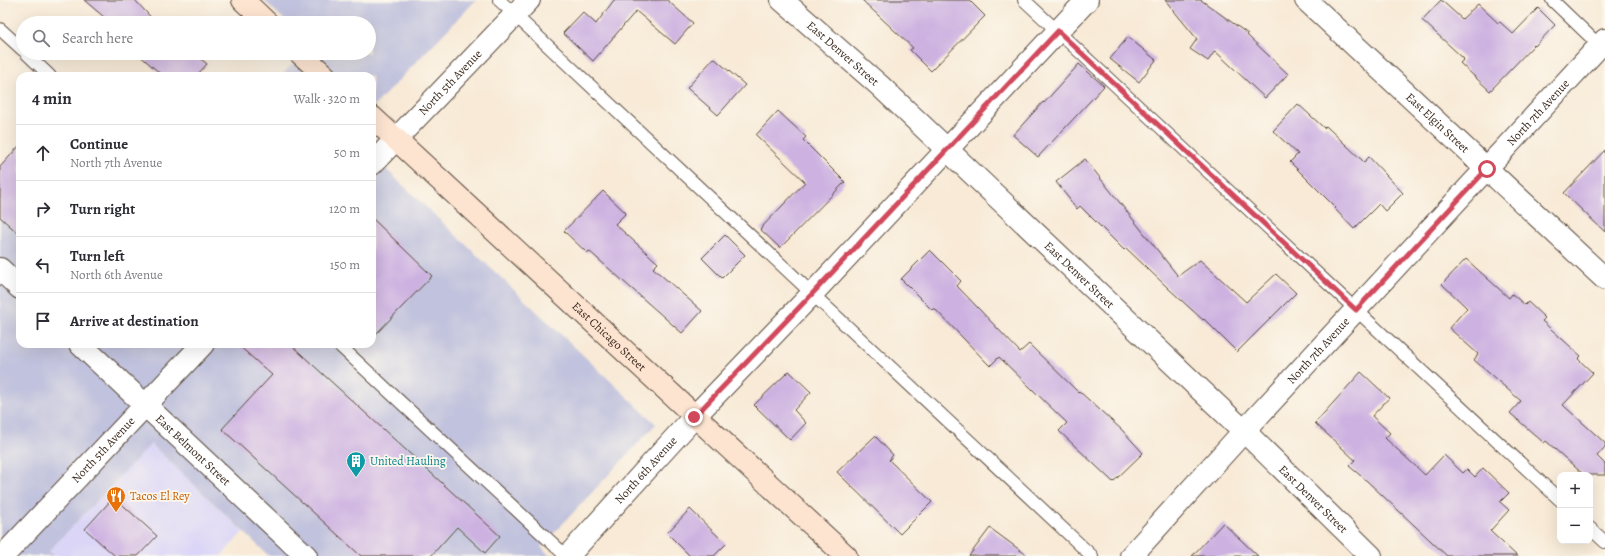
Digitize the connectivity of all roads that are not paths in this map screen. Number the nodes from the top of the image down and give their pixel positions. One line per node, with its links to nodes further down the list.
1 (243, 0): 9 (street)
2 (499, 0): 8 (lane)
3 (782, 0): 20 (street, East Denver Street)
4 (1024, 0): 11 (lane)
5 (1087, 0): 11 (street, North 6th Avenue)
6 (1306, 0): 22 (street, East Elgin Street)
7 (1552, 0): 13 (lane)
8 (522, 7): 19 (street, North 5th Avenue); 26 (lane)
9 (260, 16)
10 (0, 29): 12 (lane)
11 (1058, 31): 20 (street, North 6th Avenue); 27 (lane)
12 (16, 44)
13 (1603, 46): 22 (street, North 7th Avenue)
14 (33, 60): 16 (lane)
15 (308, 60): 17 (street)
16 (46, 72)
17 (321, 72)
18 (376, 122): 19 (street, East Chicago Street)
19 (396, 139): 21 (street, North 5th Avenue); 32 (street, East Chicago Street)
20 (947, 150): 26 (street, North 6th Avenue); 33 (street, East Denver Street)
21 (376, 160)
22 (1487, 169): 24 (street, East Elgin Street); 27 (street, North 7th Avenue)
23 (0, 269): 25 (street)
24 (1605, 279)
25 (16, 284)
26 (812, 294): 32 (street, North 6th Avenue); 41 (lane)
27 (1356, 310): 33 (street, North 7th Avenue); 34 (lane)
28 (84, 348): 31 (street, East Belmont Street)
29 (198, 348): 31 (street, North 5th Avenue)
30 (342, 348): 39 (lane)
31 (145, 405): 37 (street, North 5th Avenue); 38 (street, East Belmont Street)
32 (694, 417): 39 (street, North 6th Avenue); 40 (street, East Chicago Street)
33 (1244, 431): 42 (street, North 7th Avenue); 43 (street, East Denver Street)
34 (1557, 497)
35 (1593, 531): 36 (lane)
36 (1605, 542)
37 (3, 556)
38 (306, 556)
39 (567, 556)
40 (846, 556)
41 (1092, 556)
42 (1131, 556)
43 (1371, 556)

